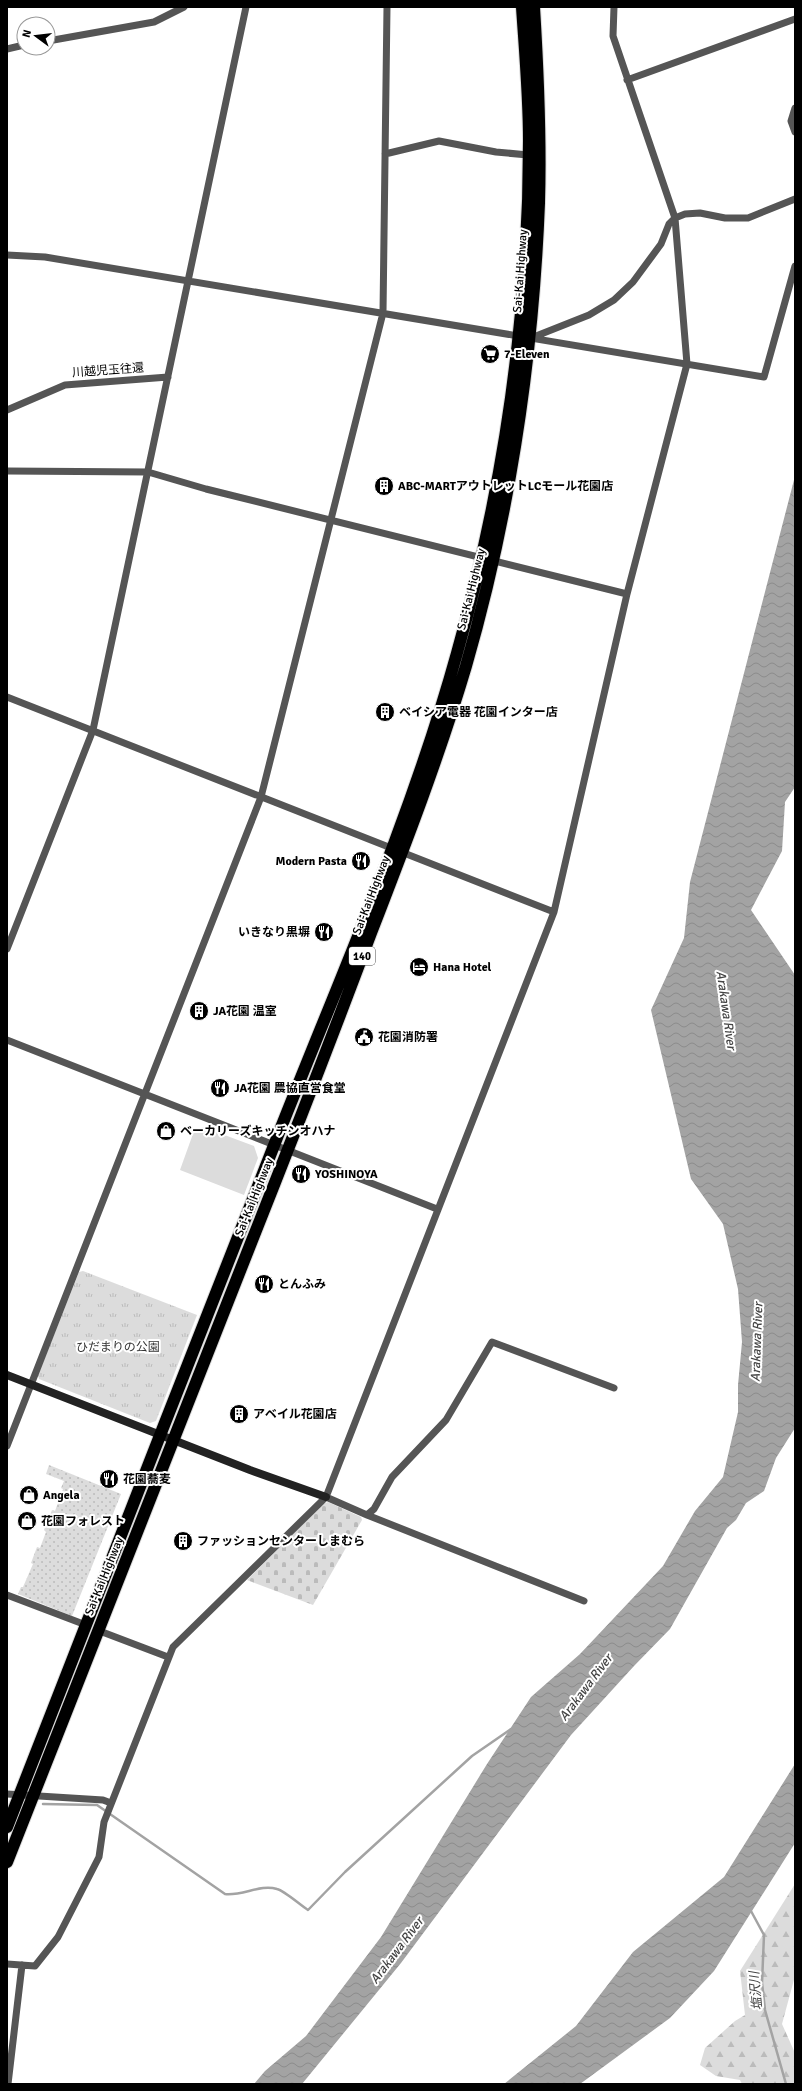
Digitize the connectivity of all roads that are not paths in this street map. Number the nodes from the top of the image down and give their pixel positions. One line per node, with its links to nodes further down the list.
1 (184, 7): 8 (street)
2 (246, 7): 18 (street)
3 (387, 7): 12 (street)
4 (522, 7): 13 (highway, Sai-Kai Highway / 140)
5 (534, 7): 20 (highway, Sai-Kai Highway / 140)
6 (614, 7): 9 (street)
7 (795, 18): 9 (street)
8 (56, 40)
9 (627, 80): 15 (street)
10 (795, 108): 11 (street)
11 (795, 132)
12 (385, 154): 13 (street); 19 (street)
13 (528, 155): 20 (highway, Sai-Kai Highway / 140)
14 (795, 199): 15 (street)
15 (675, 218): 20 (street); 21 (street)
16 (7, 255): 18 (street)
17 (795, 266): 21 (street)
18 (189, 281): 19 (street); 22 (street)
19 (383, 313): 20 (street); 26 (street)
20 (524, 338): 21 (street); 27 (highway, Sai-Kai Highway / 140)
21 (687, 364): 28 (street)
22 (168, 377): 23 (street, 川越児玉往還); 25 (street)
23 (7, 410)
24 (7, 471): 25 (street)
25 (148, 472): 26 (street); 30 (street)
26 (332, 519): 27 (street); 31 (street)
27 (487, 559): 28 (street); 32 (highway, Sai-Kai Highway / 140)
28 (627, 594): 33 (street)
29 (7, 697): 30 (street)
30 (93, 730): 31 (street); 35 (street)
31 (261, 797): 32 (street); 38 (street)
32 (397, 851): 33 (street); 39 (highway, Sai-Kai Highway / 140); 40 (highway, Sai-Kai Highway / 140)
33 (554, 912): 41 (street)
34 (7, 926): 35 (street)
35 (14, 930): 36 (street)
36 (7, 949)
37 (7, 1040): 38 (street)
38 (144, 1094): 39 (street); 43 (street)
39 (274, 1145): 40 (street); 45 (highway, Sai-Kai Highway / 140)
40 (288, 1150): 41 (street); 46 (highway, Sai-Kai Highway / 140)
41 (437, 1209): 48 (street)
42 (7, 1375): 43 (street)
43 (31, 1384): 45 (street); 47 (street)
44 (614, 1388): 49 (street)
45 (161, 1435): 46 (street); 52 (highway, Sai-Kai Highway / 140)
46 (173, 1439): 48 (street); 53 (highway, Sai-Kai Highway / 140)
47 (7, 1446)
48 (326, 1497): 49 (street); 54 (street)
49 (367, 1515): 51 (street)
50 (7, 1595): 52 (street)
51 (584, 1601)
52 (86, 1625): 56 (highway, Sai-Kai Highway / 140)
53 (97, 1630): 54 (street); 57 (highway, Sai-Kai Highway / 140)
54 (168, 1657): 58 (street)
55 (7, 1794): 56 (street)
56 (20, 1795): 57 (street); 59 (highway, Sai-Kai Highway / 140)
57 (34, 1795): 58 (street); 60 (highway, Sai-Kai Highway / 140)
58 (108, 1809): 62 (street)
59 (7, 1827)
60 (7, 1862)
61 (7, 1964): 62 (street)
62 (22, 1965): 63 (street)
63 (8, 2084)

